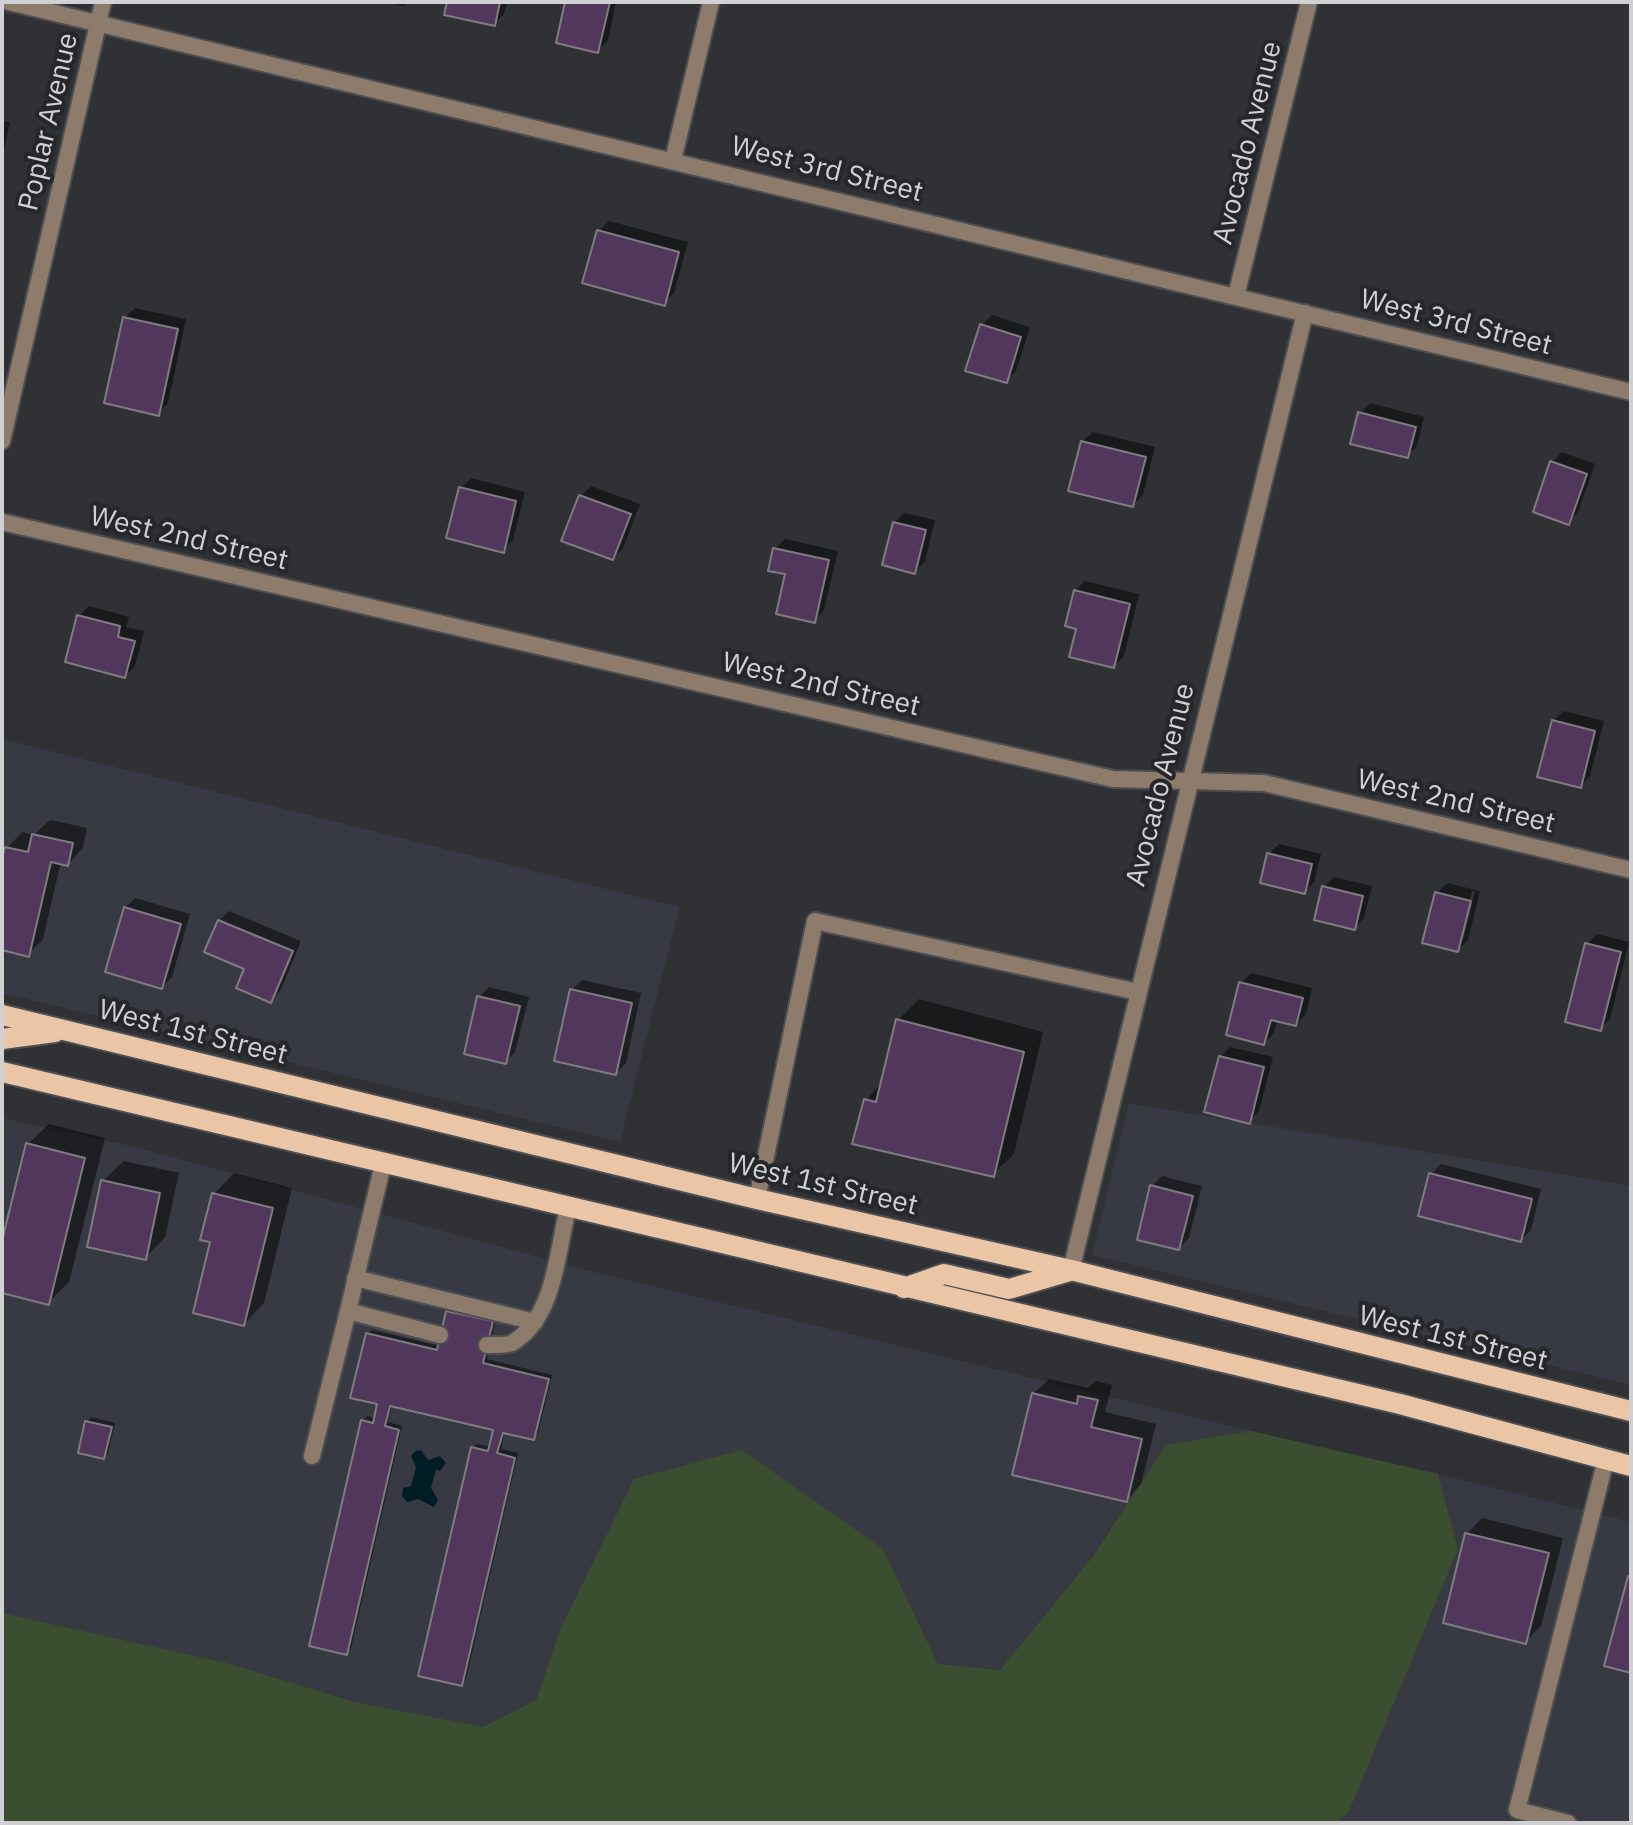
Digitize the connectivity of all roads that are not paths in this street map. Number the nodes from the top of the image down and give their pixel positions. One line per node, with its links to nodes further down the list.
1 (9, 2): 5 (street, West 3rd Street)
2 (103, 2): 5 (street, Poplar Avenue)
3 (711, 2): 6 (street)
4 (1309, 2): 7 (street, Avocado Avenue)
5 (98, 24): 6 (street, West 3rd Street); 10 (street, Poplar Avenue)
6 (673, 160): 7 (street, West 3rd Street)
7 (1236, 296): 8 (street, West 3rd Street)
8 (1305, 313): 9 (street, West 3rd Street); 12 (street, Avocado Avenue)
9 (1631, 392)
10 (2, 441)
11 (2, 522): 12 (street, West 2nd Street)
12 (1188, 781): 13 (street, West 2nd Street); 14 (street, Avocado Avenue)
13 (1631, 870)
14 (1138, 992): 20 (street); 22 (street, Avocado Avenue)
15 (2, 1015): 16 (main road, West 1st Street)
16 (63, 1031): 17 (main road); 20 (main road, West 1st Street)
17 (2, 1039)
18 (2, 1072): 19 (main road)
19 (383, 1164): 21 (main road); 23 (street)
20 (757, 1199): 22 (main road, West 1st Street)
21 (568, 1208): 24 (main road); 26 (street)
22 (1071, 1270): 24 (main road); 29 (main road, West 1st Street)
23 (355, 1278): 25 (street); 26 (street)
24 (904, 1288): 31 (main road)
25 (348, 1311): 27 (street); 30 (street)
26 (535, 1322): 28 (street)
27 (440, 1335)
28 (487, 1345)
29 (1631, 1411)
30 (312, 1456)
31 (1606, 1459): 32 (main road); 33 (street)
32 (1631, 1466)
33 (1568, 1823)

